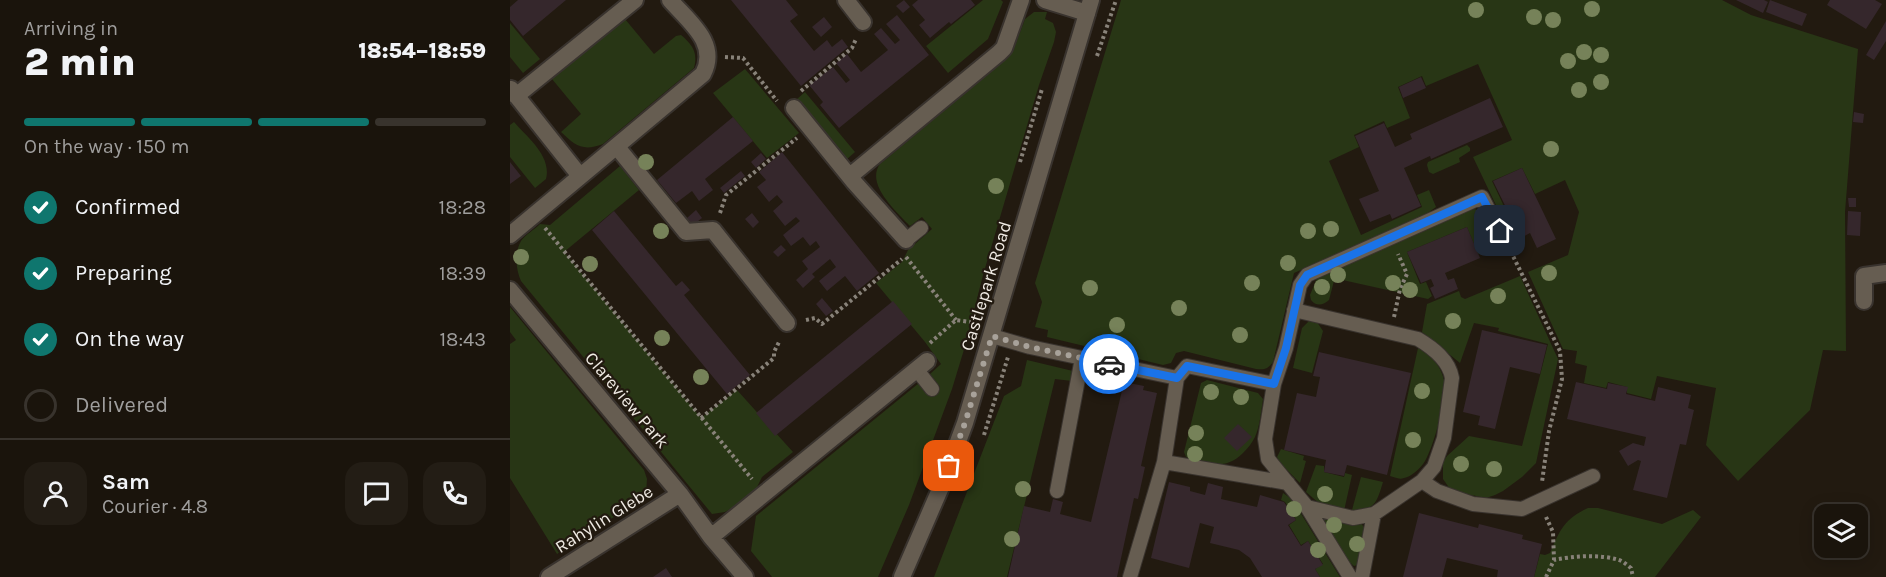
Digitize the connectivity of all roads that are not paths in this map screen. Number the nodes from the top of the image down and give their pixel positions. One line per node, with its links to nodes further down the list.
1 (635, 0): 8 (street)
2 (670, 0): 10 (street)
3 (846, 0): 7 (street)
4 (1021, 0): 12 (street)
5 (1045, 0): 6 (street)
6 (1089, 6): 22 (street, Castlepark Road)
7 (863, 22)
8 (513, 92): 11 (street)
9 (790, 103): 12 (street)
10 (617, 147): 11 (street); 21 (street)
11 (580, 176): 15 (street)
12 (850, 176): 16 (street)
13 (921, 228): 16 (lane)
14 (1500, 231): 20 (lane)
15 (510, 235)
16 (905, 248)
17 (1886, 273): 19 (street)
18 (510, 290): 33 (street, Clareview Park)
19 (1864, 301)
20 (1294, 310): 26 (lane); 30 (lane)
21 (787, 323)
22 (994, 331): 23 (lane); 39 (street, Castlepark Road)
23 (1082, 358): 25 (lane); 32 (lane)
24 (922, 366): 27 (lane); 36 (street)
25 (1177, 378): 26 (lane); 28 (lane)
26 (1274, 384): 31 (lane)
27 (932, 389)
28 (1164, 462): 31 (lane); 40 (lane)
29 (1593, 476): 30 (lane)
30 (1422, 481): 35 (lane)
31 (1288, 483): 34 (lane)
32 (1056, 491)
33 (680, 494): 36 (street, Clareview Park); 37 (street, Rahylin Glebe)
34 (1307, 507): 35 (lane); 41 (lane)
35 (1374, 514): 42 (lane)
36 (711, 537): 38 (street, Clareview Park)
37 (549, 577)
38 (746, 577)
39 (902, 577)
40 (1130, 577)
41 (1350, 577)
42 (1362, 577)

